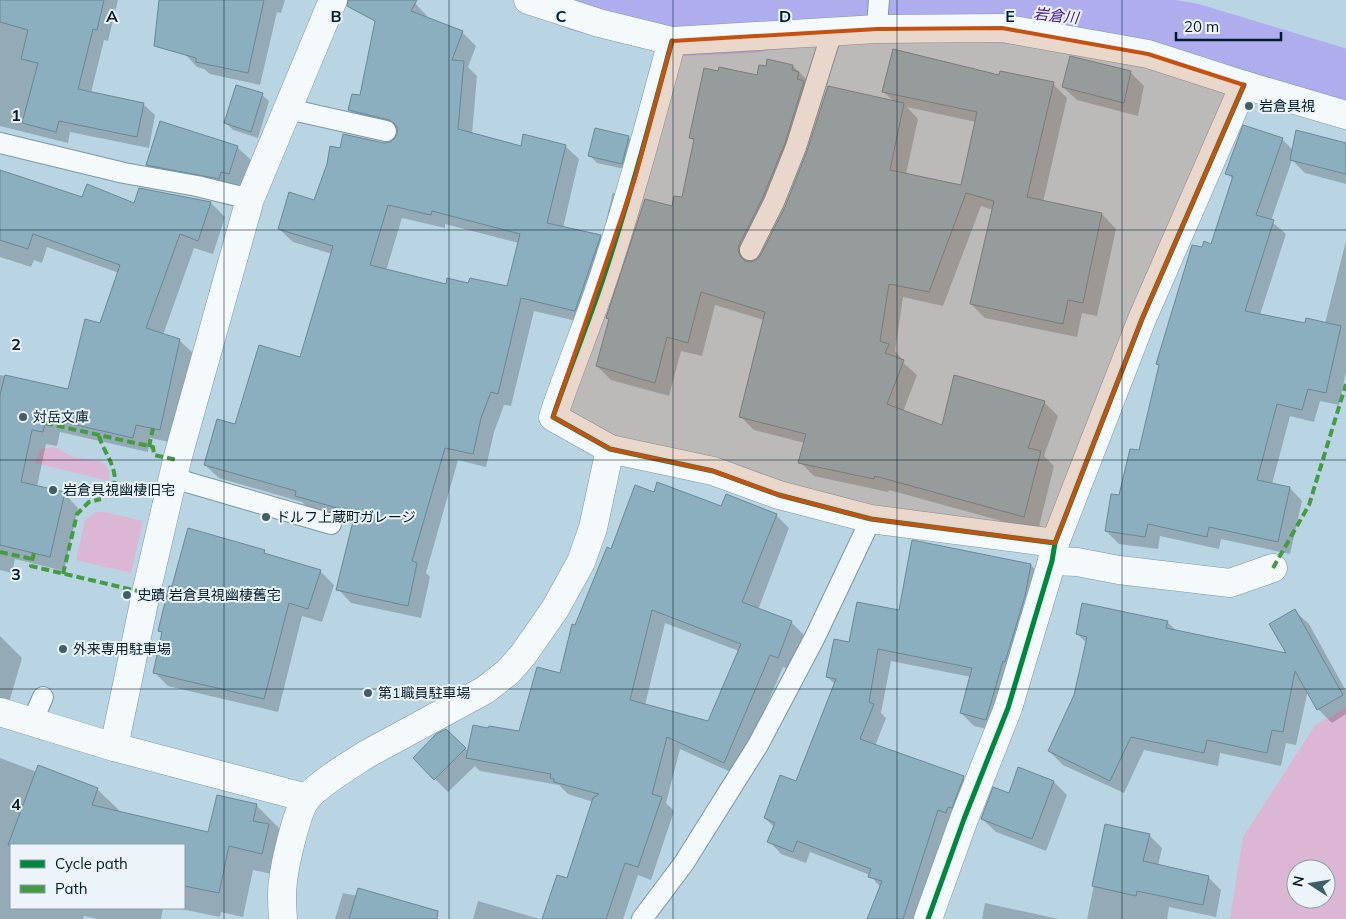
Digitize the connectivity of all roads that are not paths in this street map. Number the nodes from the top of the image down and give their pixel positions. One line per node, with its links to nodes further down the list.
1 (332, 0): 7 (street)
2 (528, 0): 5 (street)
3 (878, 18): 4 (street); 6 (street)
4 (832, 32): 5 (street); 12 (lane)
5 (672, 41): 13 (street)
6 (1244, 85): 8 (street); 17 (street)
7 (288, 109): 9 (lane); 11 (street)
8 (1346, 115)
9 (386, 132)
10 (0, 143): 11 (lane)
11 (250, 198): 14 (street)
12 (750, 250)
13 (610, 449): 15 (street); 23 (street)
14 (174, 478): 16 (lane); 22 (street)
15 (871, 519): 17 (street); 25 (lane)
16 (331, 524)
17 (1053, 552): 18 (street); 26 (street)
18 (1273, 568)
19 (43, 697): 21 (lane)
20 (0, 712): 21 (street)
21 (32, 722): 22 (street)
22 (114, 747): 23 (street)
23 (307, 798): 24 (street)
24 (283, 919)
25 (642, 919)
26 (928, 919)

